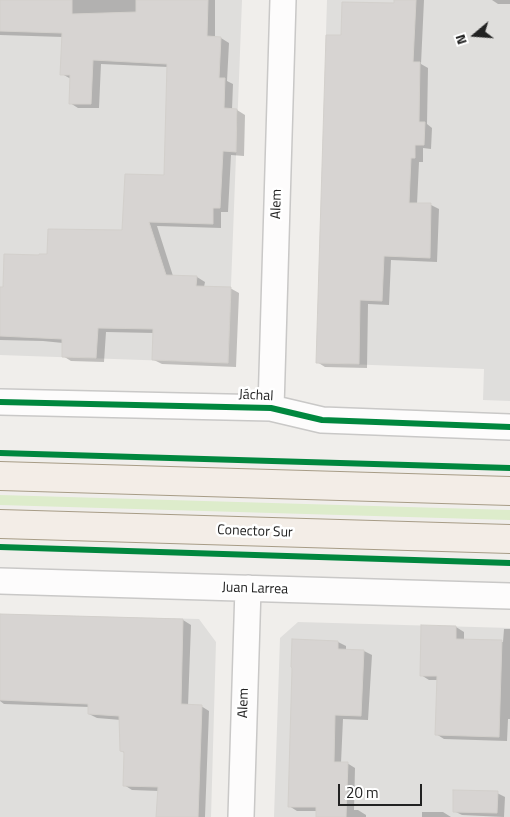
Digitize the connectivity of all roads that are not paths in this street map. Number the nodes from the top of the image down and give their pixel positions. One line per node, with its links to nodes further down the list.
1 (282, 0): 3 (street, Alem)
2 (0, 402): 3 (street, Jáchal)
3 (271, 408): 4 (street, Jáchal)
4 (510, 427)
5 (0, 476): 6 (main road)
6 (510, 491)
7 (0, 524): 8 (main road, Conector Sur)
8 (510, 539)
9 (0, 581): 10 (street, Juan Larrea)
10 (248, 588): 11 (street, Juan Larrea); 12 (street, Alem)
11 (510, 596)
12 (240, 817)

